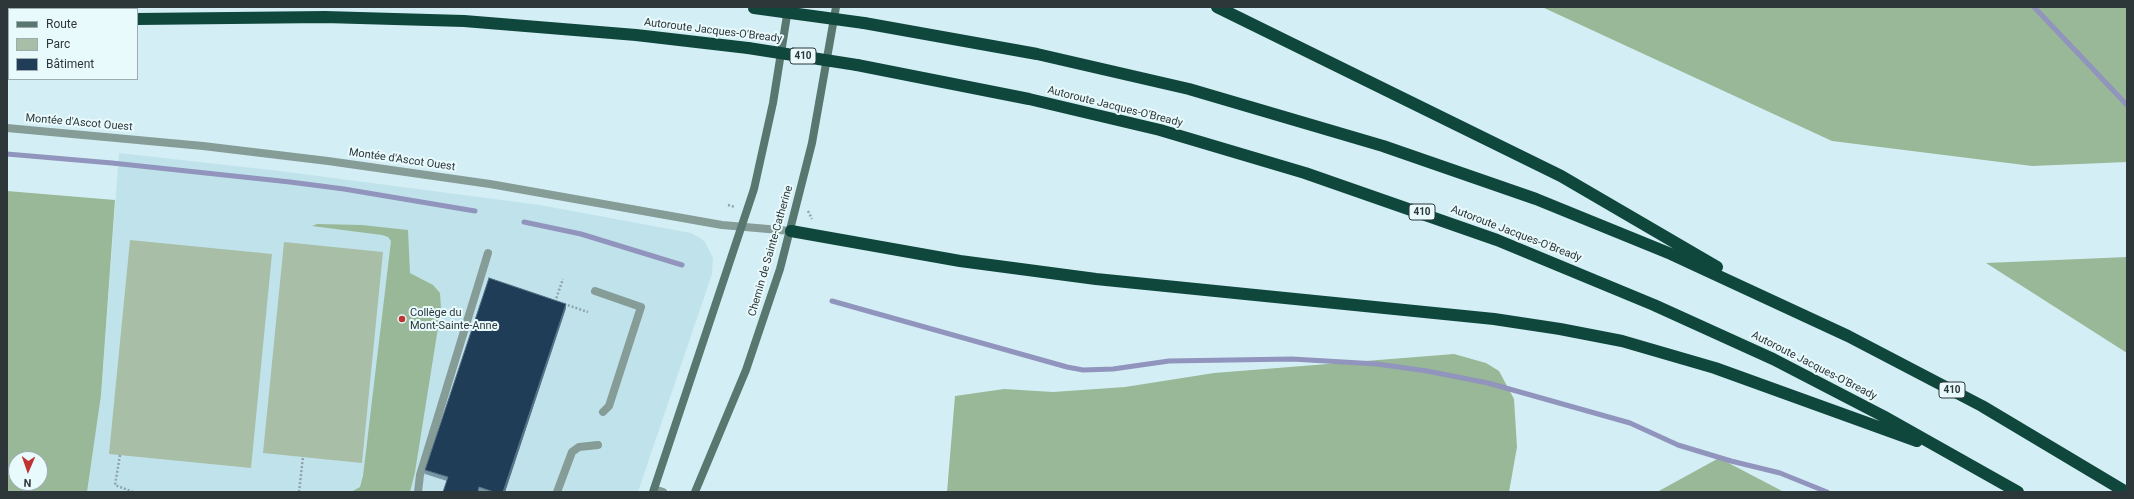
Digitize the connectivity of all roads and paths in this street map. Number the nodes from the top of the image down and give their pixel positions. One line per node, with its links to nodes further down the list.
1 (751, 7): 12 (highway, 410, bridge)
2 (788, 7): 7 (main road)
3 (836, 7): 8 (main road, Chemin de Sainte-Catherine)
4 (1217, 7): 12 (highway)
5 (138, 19): 16 (highway, Autoroute Jacques-O'Bready / 410, bridge)
6 (7, 128): 7 (street, Montée d'Ascot Ouest)
7 (741, 227): 8 (street, Montée d'Ascot Ouest); 19 (main road)
8 (791, 231): 16 (highway); 25 (main road, Chemin de Sainte-Catherine)
9 (488, 253): 22 (street)
10 (563, 279): 13 (path)
11 (595, 291): 14 (street)
12 (1772, 299): 27 (highway, 410)
13 (588, 312)
14 (603, 412)
15 (598, 445): 23 (street)
16 (1953, 454): 26 (highway, Autoroute Jacques-O'Bready / 410)
17 (120, 455): 20 (path)
18 (303, 457): 21 (path)
19 (653, 490): 24 (street)
20 (134, 492)
21 (299, 492)
22 (418, 492)
23 (557, 492)
24 (663, 492)
25 (695, 492)
26 (2018, 492)
27 (2126, 492)

